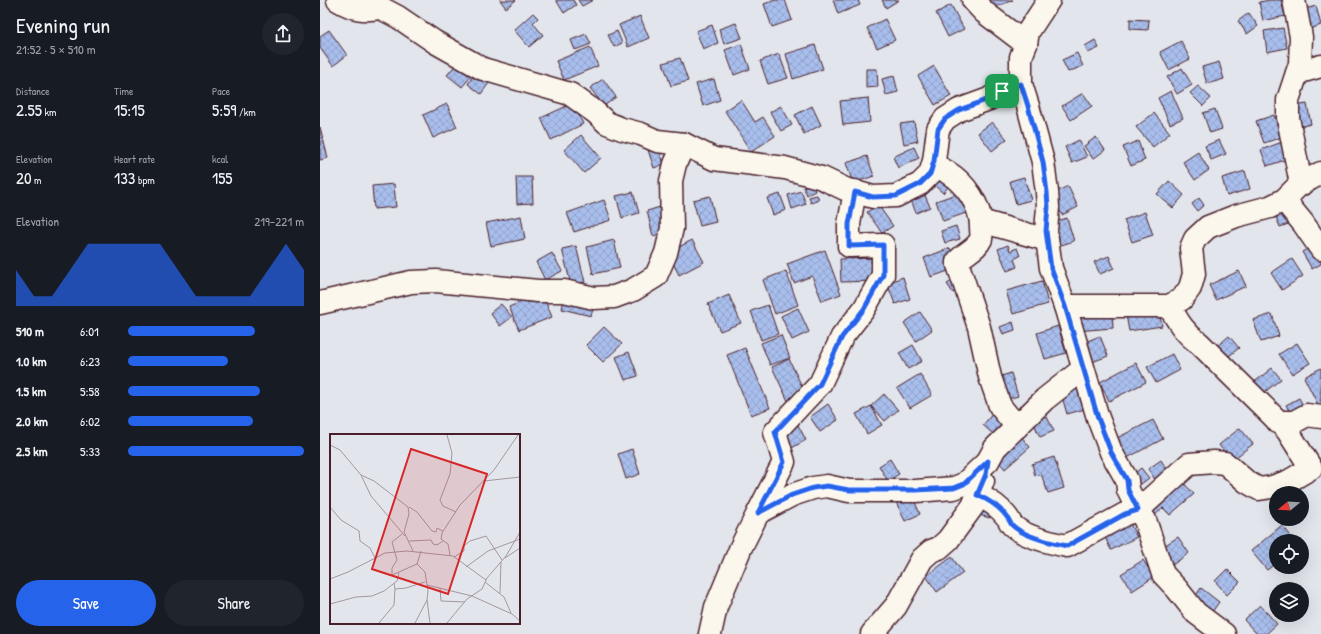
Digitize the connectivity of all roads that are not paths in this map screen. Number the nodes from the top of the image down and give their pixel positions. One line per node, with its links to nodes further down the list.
1 (338, 0): 5 (street)
2 (973, 0): 6 (street)
3 (1049, 0): 6 (street)
4 (1294, 0): 8 (street)
5 (377, 4): 10 (street)
6 (1026, 44): 9 (street)
7 (1321, 66): 8 (street)
8 (1297, 73): 13 (street)
9 (1021, 84): 11 (street); 17 (street)
10 (684, 144): 14 (street); 19 (street)
11 (933, 165): 14 (street); 16 (street)
12 (1321, 174): 13 (street)
13 (1301, 184): 15 (street)
14 (855, 192): 29 (street)
15 (1284, 200): 18 (street); 21 (street)
16 (981, 221): 17 (street); 25 (street)
17 (1047, 240): 20 (street)
18 (1321, 250)
19 (320, 303)
20 (1065, 306): 21 (street); 22 (street)
21 (1169, 306): 24 (street)
22 (1083, 369): 25 (street); 28 (street)
23 (1321, 417): 24 (street)
24 (1278, 422): 28 (street)
25 (1017, 427): 26 (street)
26 (988, 461): 27 (street); 29 (street)
27 (977, 495): 28 (street); 31 (street)
28 (1138, 510): 32 (street)
29 (758, 513): 30 (street)
30 (710, 634)
31 (872, 634)
32 (1224, 634)

